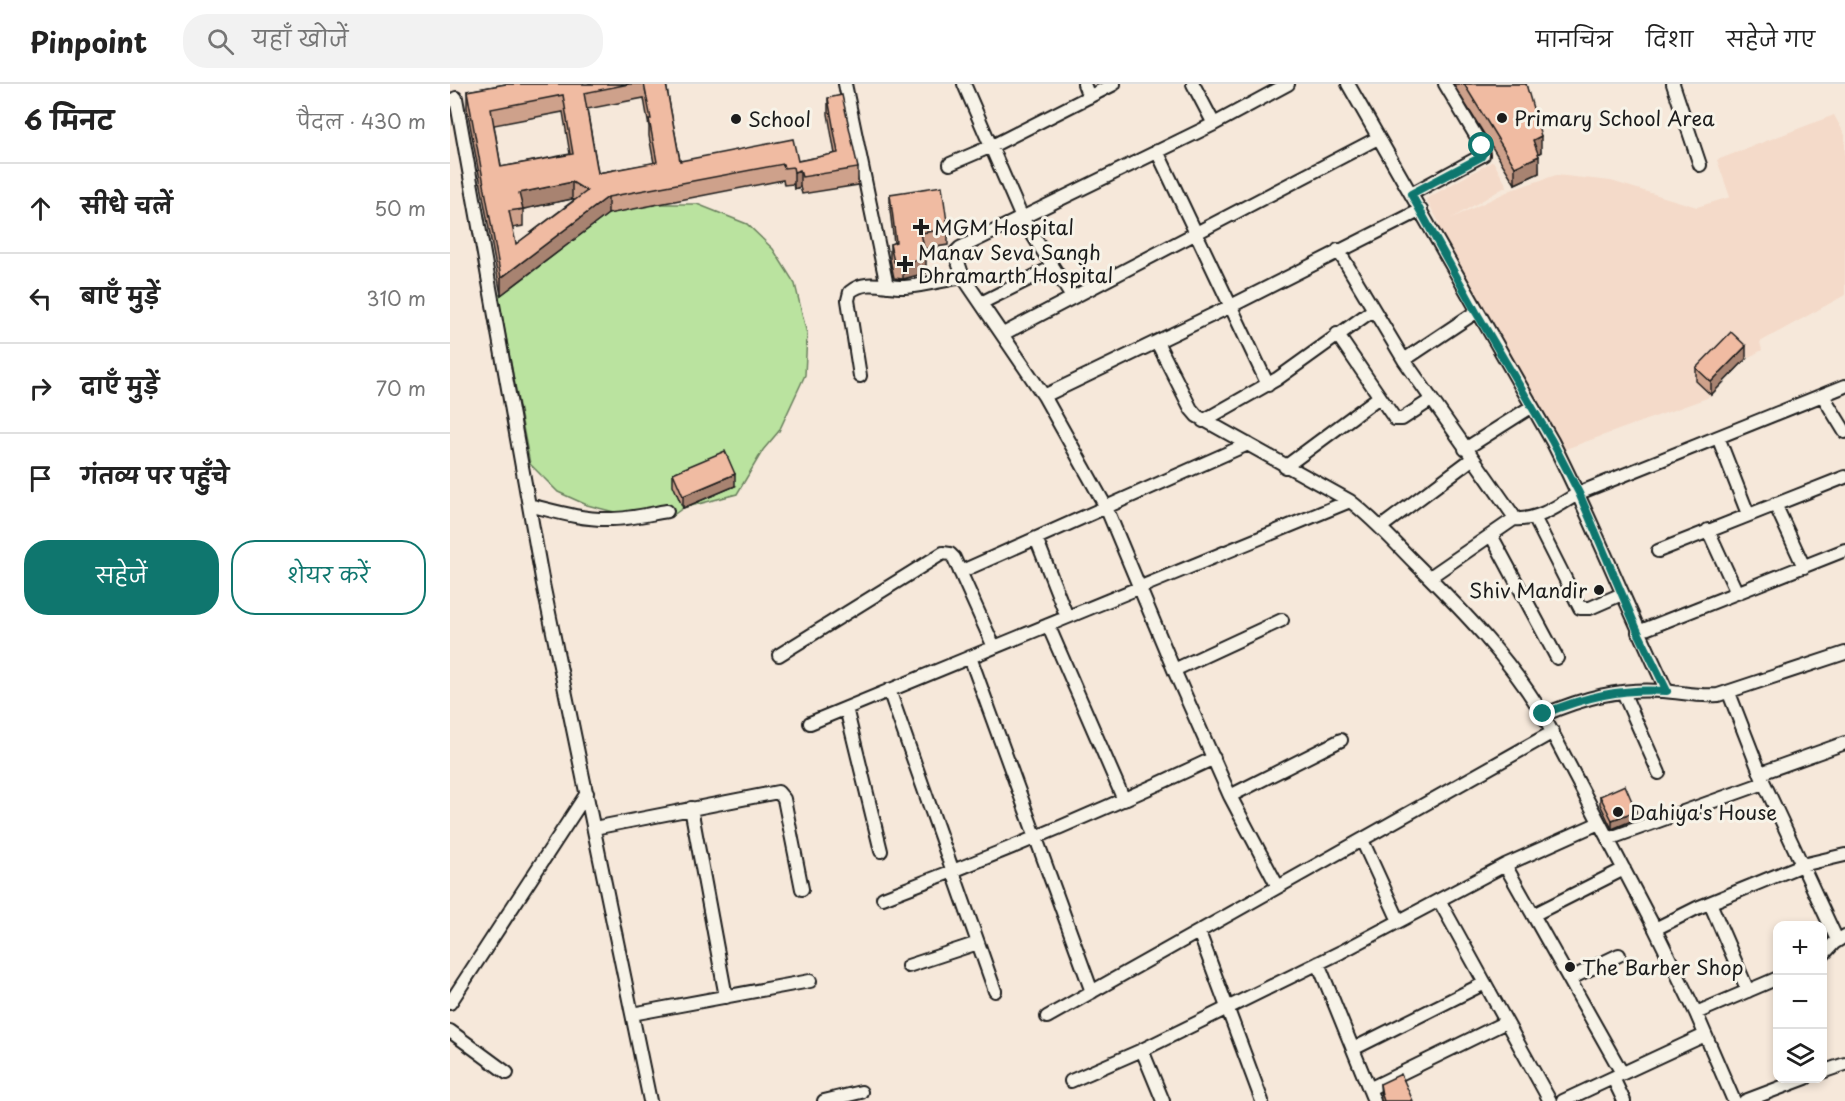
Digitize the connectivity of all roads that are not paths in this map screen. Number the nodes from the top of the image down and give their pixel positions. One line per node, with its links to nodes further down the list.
1 (845, 84): 25 (street)
2 (964, 84): 14 (street)
3 (1084, 84): 10 (street)
4 (1114, 84): 10 (street)
5 (1193, 84): 12 (street)
6 (1348, 84): 13 (street)
7 (1445, 84): 18 (street)
8 (1673, 84): 17 (street)
9 (1282, 85): 12 (street)
10 (1089, 97): 14 (street)
11 (457, 98): 53 (street)
12 (1214, 124): 15 (street)
13 (1378, 138): 18 (street); 21 (street)
14 (992, 146): 16 (street); 20 (street)
15 (1157, 150): 20 (street); 21 (street)
16 (950, 164)
17 (1700, 165)
18 (1411, 194): 19 (street)
19 (1420, 210): 22 (street); 30 (street)
20 (1022, 218): 23 (street); 24 (street)
21 (1196, 232): 26 (street); 28 (street)
22 (1338, 250): 28 (street); 29 (street)
23 (1053, 267): 26 (street); 27 (street)
24 (963, 277): 25 (street); 27 (street)
25 (888, 286): 35 (street)
26 (1072, 297): 31 (street)
27 (981, 303): 31 (street)
28 (1231, 306): 33 (street); 36 (street)
29 (1372, 310): 32 (street); 34 (street)
30 (1476, 312): 34 (street); 42 (street)
31 (1003, 334): 38 (street)
32 (1337, 334): 36 (street); 40 (street)
33 (1157, 342): 38 (street); 43 (street)
34 (1404, 360): 41 (street)
35 (860, 376)
36 (1268, 385): 43 (street)
37 (1845, 386): 39 (street)
38 (1044, 396): 54 (street)
39 (1823, 396): 44 (street); 45 (street)
40 (1379, 397): 41 (street); 48 (street)
41 (1431, 400): 47 (street)
42 (1531, 407): 47 (street); 50 (street)
43 (1203, 421): 46 (street)
44 (1845, 432)
45 (1718, 437): 50 (street); 56 (street)
46 (1248, 444): 48 (street); 54 (street)
47 (1468, 454): 58 (street); 59 (street)
48 (1285, 467): 51 (street)
49 (1845, 477): 52 (street)
50 (1579, 493): 57 (street); 70 (street)
51 (1350, 501): 59 (street); 68 (street)
52 (1776, 504): 56 (street); 65 (street)
53 (529, 505): 55 (street); 94 (street)
54 (1106, 507): 62 (street); 68 (street)
55 (667, 511)
56 (1749, 514): 60 (street)
57 (1534, 517): 58 (street); 70 (street)
58 (1514, 519): 61 (street)
59 (1381, 527): 67 (street)
60 (1708, 530): 64 (street); 69 (street)
61 (1491, 535): 67 (street); 79 (street)
62 (1036, 538): 66 (street); 71 (street)
63 (1845, 550): 65 (street)
64 (1658, 551)
65 (1804, 567): 69 (street)
66 (960, 572): 75 (street); 77 (street)
67 (1430, 577): 86 (street)
68 (1139, 588): 71 (street); 80 (street)
69 (1737, 593): 74 (street)
70 (1622, 594): 74 (street)
71 (1067, 617): 73 (street)
72 (1282, 620): 80 (street)
73 (1048, 625): 75 (street); 96 (street)
74 (1638, 632): 82 (street)
75 (994, 647): 78 (street)
76 (1845, 653): 84 (street)
77 (779, 655)
78 (970, 657): 81 (street); 100 (street)
79 (1557, 658)
80 (1174, 670): 91 (street)
81 (890, 690): 85 (street); 108 (street)
82 (1667, 691): 83 (street); 84 (street)
83 (1623, 692): 86 (street); 92 (street)
84 (1728, 693): 93 (street)
85 (846, 708): 87 (street); 103 (street)
86 (1543, 714): 88 (street)
87 (810, 723)
88 (1552, 732): 98 (street); 102 (street)
89 (1341, 740): 95 (street)
90 (1845, 743): 93 (street)
91 (1214, 758): 95 (street); 96 (street)
92 (1659, 773)
93 (1763, 778): 101 (street); 106 (street)
94 (587, 793): 99 (street); 132 (street)
95 (1230, 796): 109 (street)
96 (1124, 800): 100 (street)
97 (691, 808): 99 (street); 110 (street); 131 (street)
98 (1599, 824): 101 (street); 105 (street)
99 (594, 828): 135 (street)
100 (1036, 837): 108 (street); 130 (street)
101 (1608, 839): 107 (street)
102 (1362, 840): 109 (street); 115 (street)
103 (881, 851)
104 (1845, 855): 106 (street)
105 (1505, 865): 112 (street); 114 (street)
106 (1802, 865): 113 (street); 118 (street)
107 (1624, 869): 114 (street); 116 (street)
108 (952, 872): 111 (street); 119 (street)
109 (1278, 887): 117 (street)
110 (802, 889)
111 (882, 897)
112 (1439, 900): 115 (street); 127 (street)
113 (1710, 903): 116 (street); 129 (street)
114 (1533, 915): 124 (street)
115 (1399, 921): 122 (street)
116 (1655, 929): 134 (street)
117 (1199, 932): 130 (street); 133 (street)
118 (1841, 938): 120 (street)
119 (978, 943): 123 (street); 128 (street)
120 (1827, 951)
121 (1619, 956): 124 (street)
122 (1318, 963): 133 (street); 140 (street)
123 (908, 966)
124 (1569, 979): 145 (street)
125 (1773, 980): 129 (street)
126 (810, 981): 131 (street)
127 (1485, 983): 137 (street); 140 (street)
128 (995, 991)
129 (1748, 991): 134 (street)
130 (1092, 992): 136 (street)
131 (726, 997): 135 (street)
132 (450, 1003)
133 (1227, 1009): 141 (street); 153 (street)
134 (1696, 1013): 139 (street)
135 (632, 1014): 150 (street)
136 (1047, 1017)
137 (1506, 1022): 149 (street); 154 (street)
138 (450, 1031): 144 (street)
139 (1705, 1035): 145 (street); 157 (street)
140 (1353, 1049): 149 (street)
141 (1142, 1050): 146 (street); 152 (street)
142 (1845, 1064): 143 (street)
143 (1827, 1070)
144 (507, 1073)
145 (1618, 1076): 155 (street); 156 (street)
146 (1071, 1081)
147 (1793, 1083): 158 (street)
148 (861, 1092): 151 (street)
149 (1371, 1095)
150 (650, 1101)
151 (824, 1101)
152 (1163, 1101)
153 (1262, 1101)
154 (1550, 1101)
155 (1563, 1101)
156 (1624, 1101)
157 (1734, 1101)
158 (1745, 1101)

